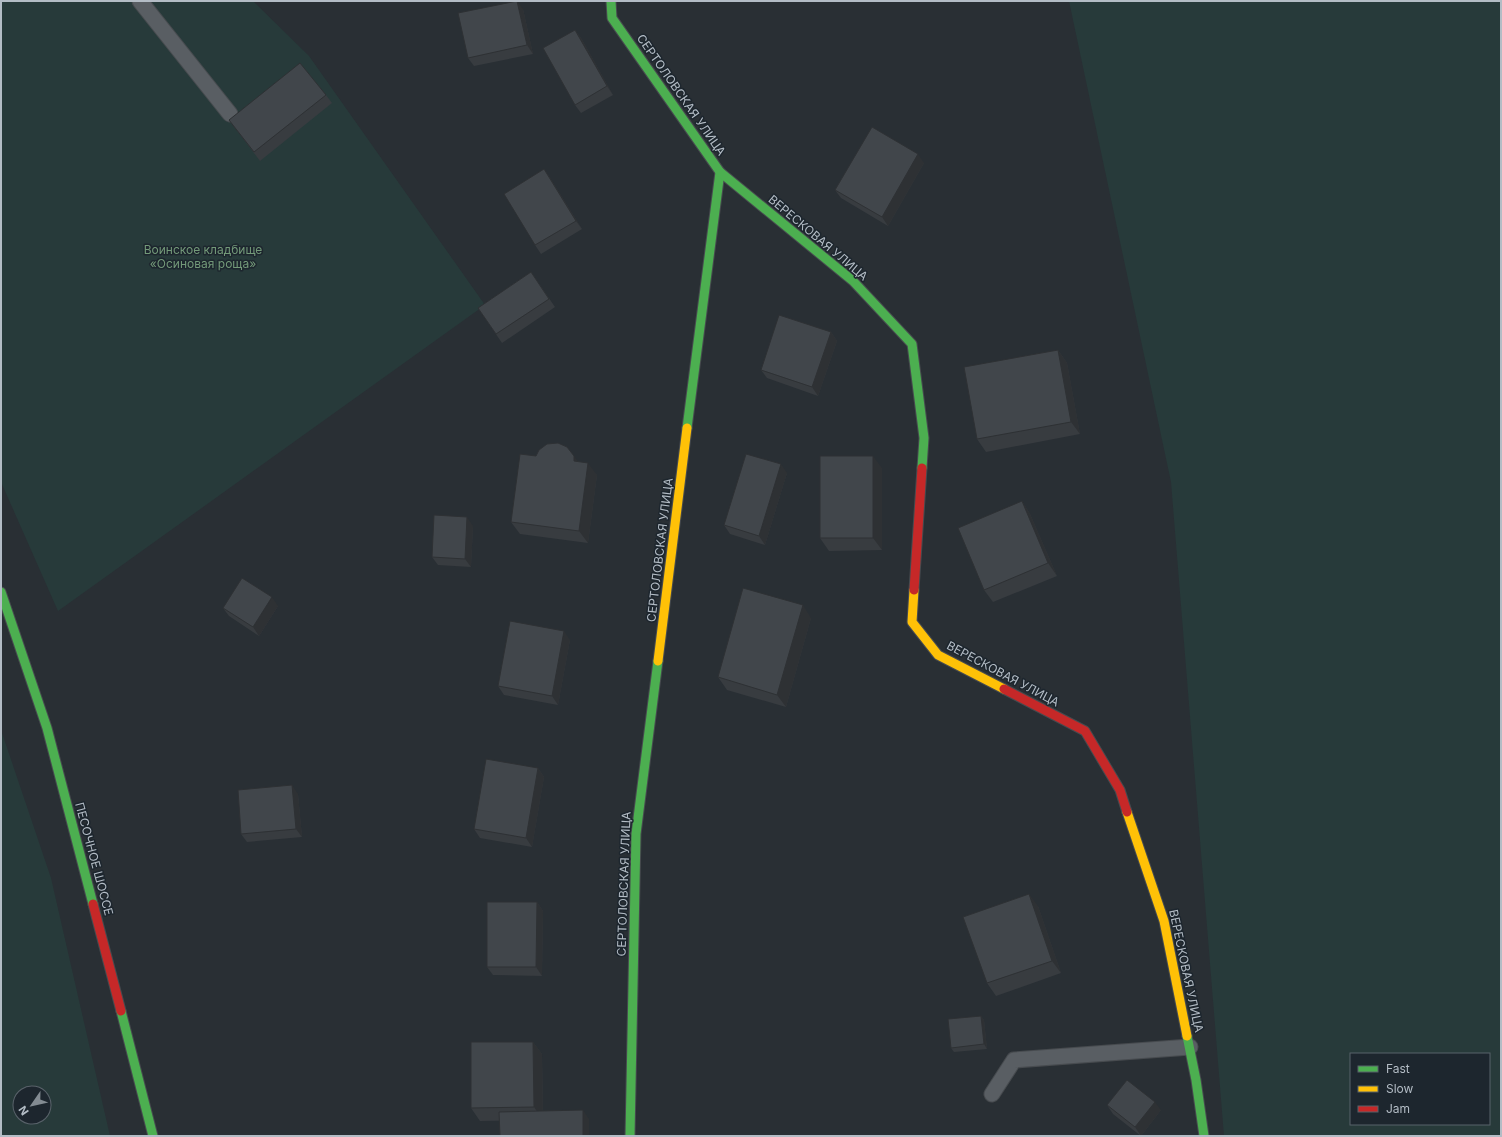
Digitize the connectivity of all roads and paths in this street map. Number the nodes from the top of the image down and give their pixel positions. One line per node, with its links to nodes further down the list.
1 (140, 1): 3 (lane)
2 (611, 1): 4 (street, СЕРТОЛОВСКАЯ УЛИЦА)
3 (230, 114)
4 (720, 172): 6 (street, ВЕРЕСКОВАЯ УЛИЦА); 9 (street, СЕРТОЛОВСКАЯ УЛИЦА)
5 (1, 592): 8 (street, ПЕСОЧНОЕ ШОССЕ)
6 (1190, 1047): 7 (lane); 10 (street, ВЕРЕСКОВАЯ УЛИЦА)
7 (992, 1094)
8 (153, 1136)
9 (630, 1136)
10 (1204, 1136)

